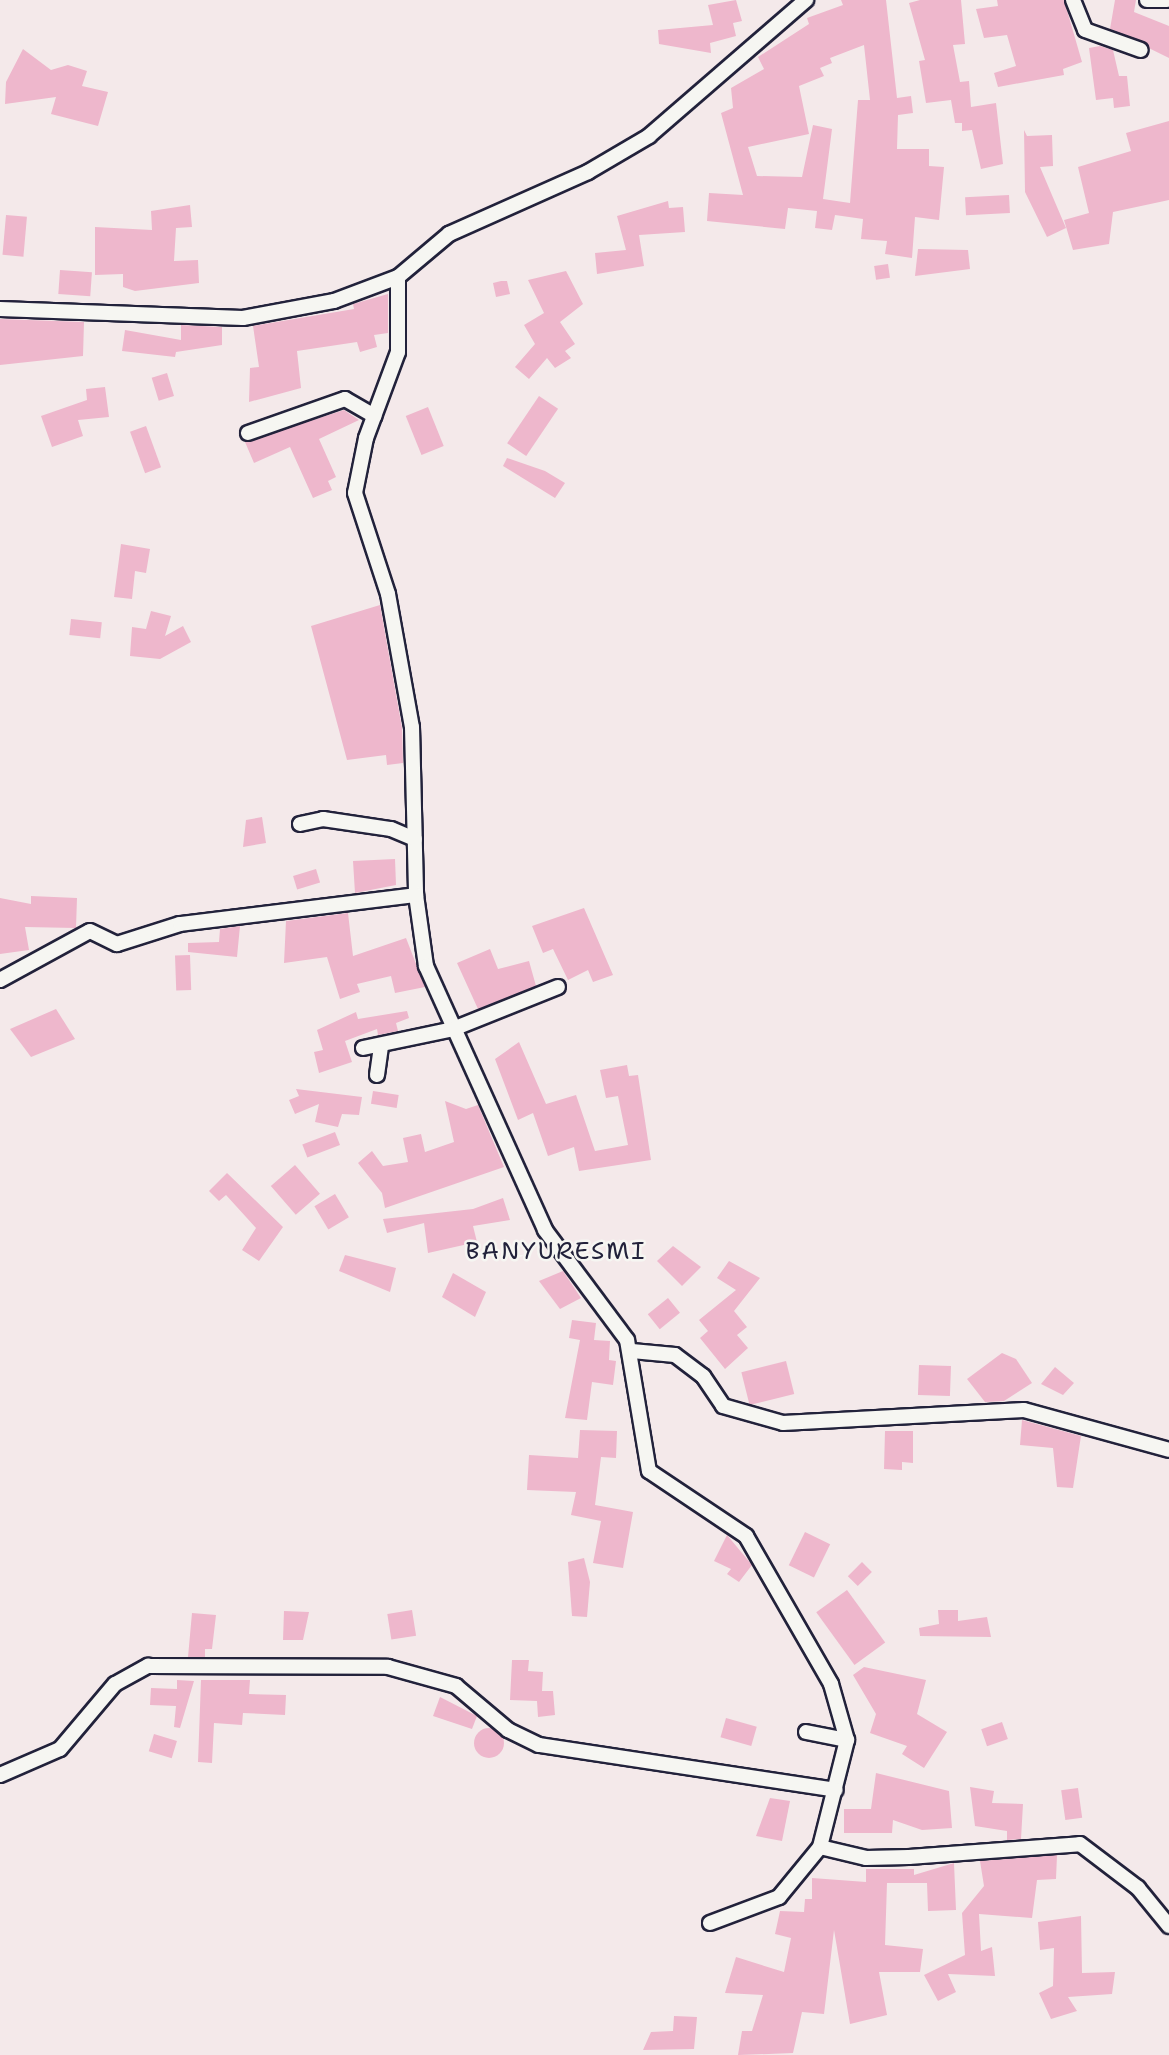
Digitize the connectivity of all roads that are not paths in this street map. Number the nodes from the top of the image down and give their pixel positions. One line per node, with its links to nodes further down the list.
1 (806, 0): 6 (street)
2 (1073, 0): 5 (street)
3 (1147, 0): 4 (street)
4 (1167, 0)
5 (1141, 50)
6 (398, 277): 7 (street); 8 (street)
7 (0, 309)
8 (375, 416): 9 (street); 11 (street)
9 (248, 433)
10 (300, 824): 11 (street)
11 (415, 839): 12 (street)
12 (416, 895): 13 (street); 15 (street)
13 (0, 980)
14 (558, 987): 15 (street)
15 (453, 1030): 16 (street); 19 (street)
16 (381, 1045): 17 (street); 18 (street)
17 (363, 1048)
18 (377, 1075)
19 (632, 1351): 20 (street); 22 (street)
20 (1169, 1450)
21 (806, 1732): 22 (street)
22 (847, 1740): 24 (street)
23 (0, 1775): 24 (street)
24 (836, 1790): 25 (street)
25 (820, 1847): 26 (street); 27 (street)
26 (710, 1923)
27 (1169, 1926)

